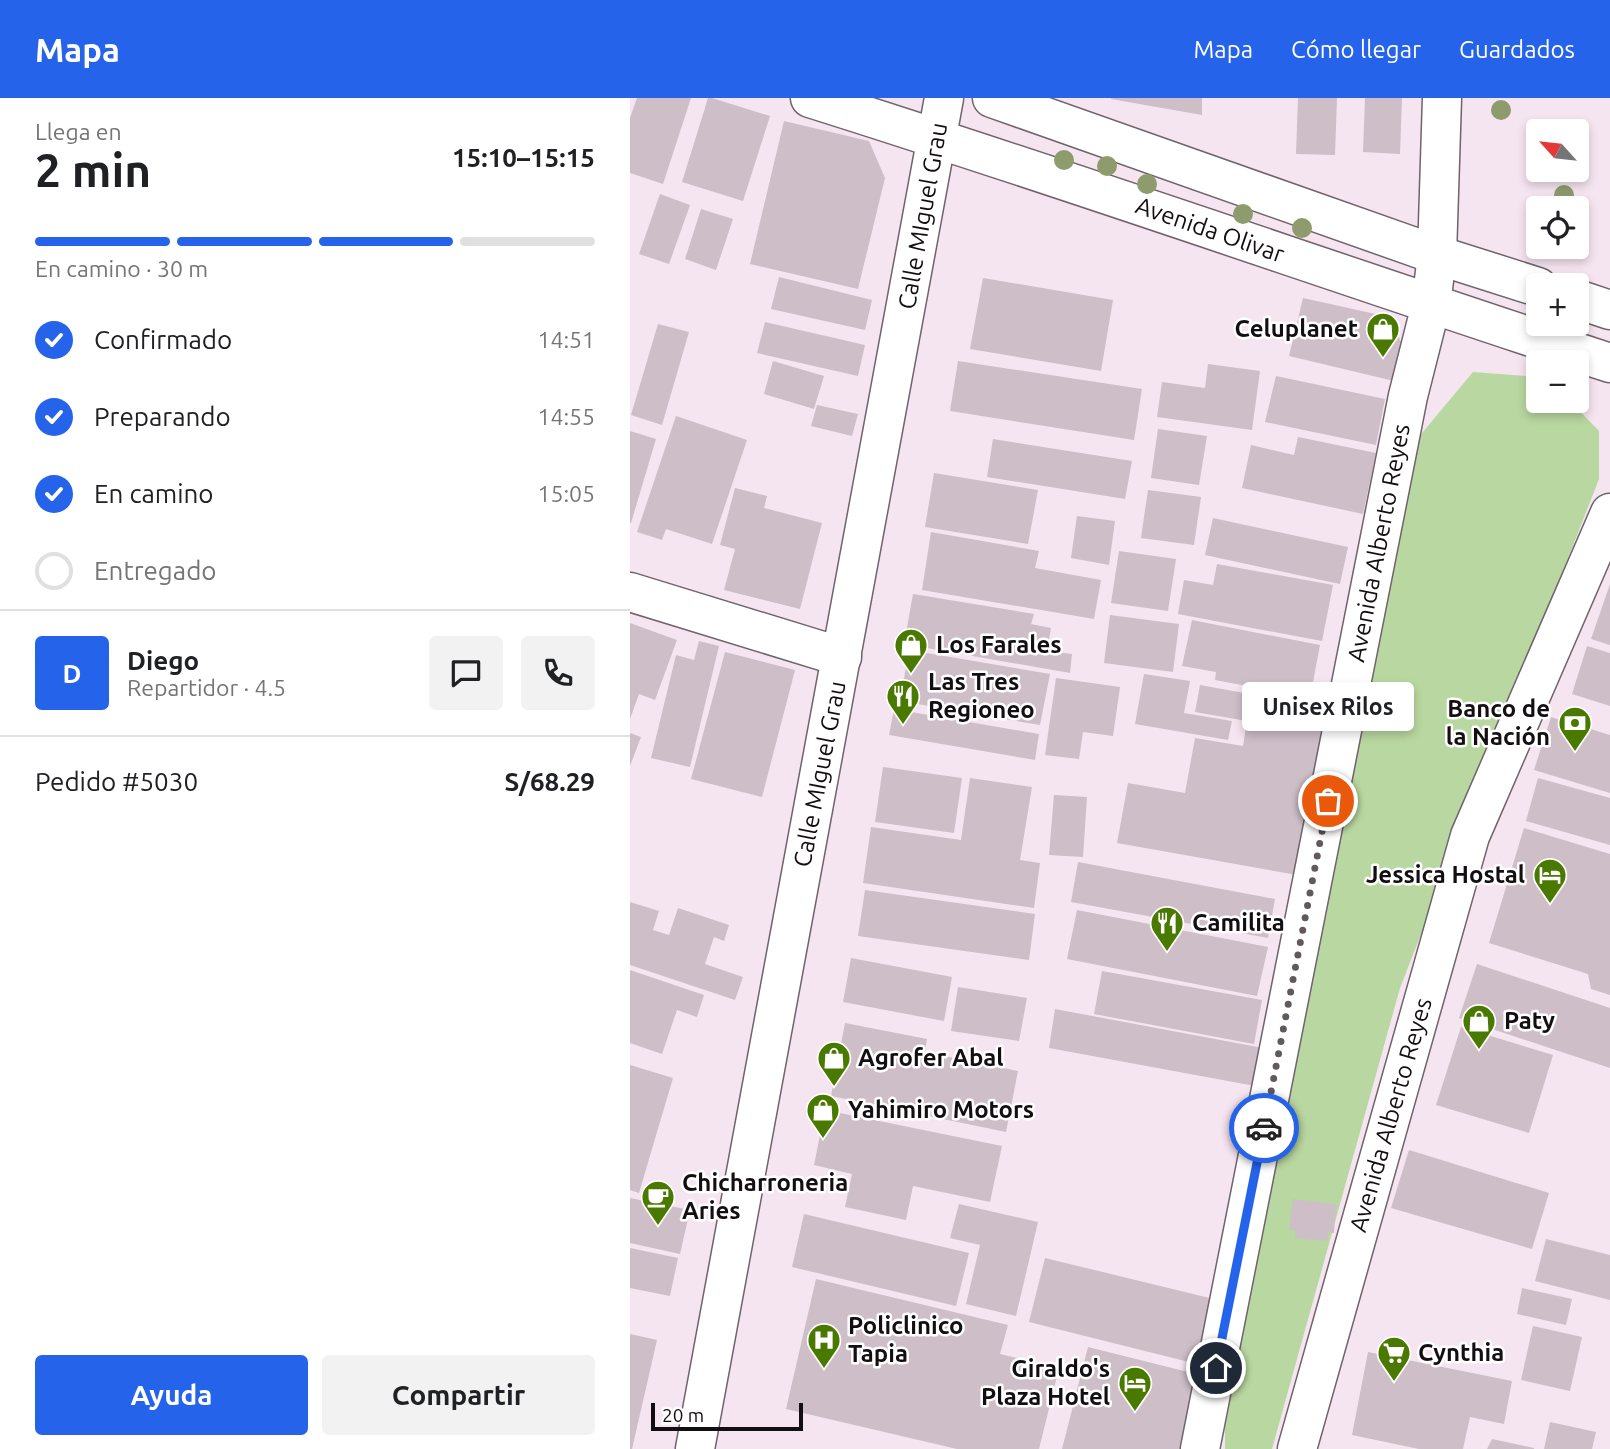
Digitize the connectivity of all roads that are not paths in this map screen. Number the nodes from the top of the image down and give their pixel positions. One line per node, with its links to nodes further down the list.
1 (810, 98): 5 (street, Avenida Olivar)
2 (944, 98): 5 (street, Calle MIguel Grau)
3 (992, 98): 6 (street, Avenida Olivar)
4 (1442, 98): 6 (street, Avenida Alberto Reyes)
5 (937, 138): 9 (street, Avenida Olivar); 14 (street, Calle MIguel Grau)
6 (1437, 255): 7 (street, Avenida Olivar); 9 (street, Avenida Alberto Reyes)
7 (1526, 283)
8 (1589, 303): 10 (street)
9 (1431, 305): 11 (street, Avenida Olivar); 16 (street, Avenida Alberto Reyes)
10 (1610, 310)
11 (1610, 363)
12 (1610, 513): 17 (street, Avenida Alberto Reyes)
13 (630, 593): 14 (street)
14 (842, 657): 15 (street, Calle MIguel Grau)
15 (695, 1449)
16 (1200, 1449)
17 (1297, 1449)

